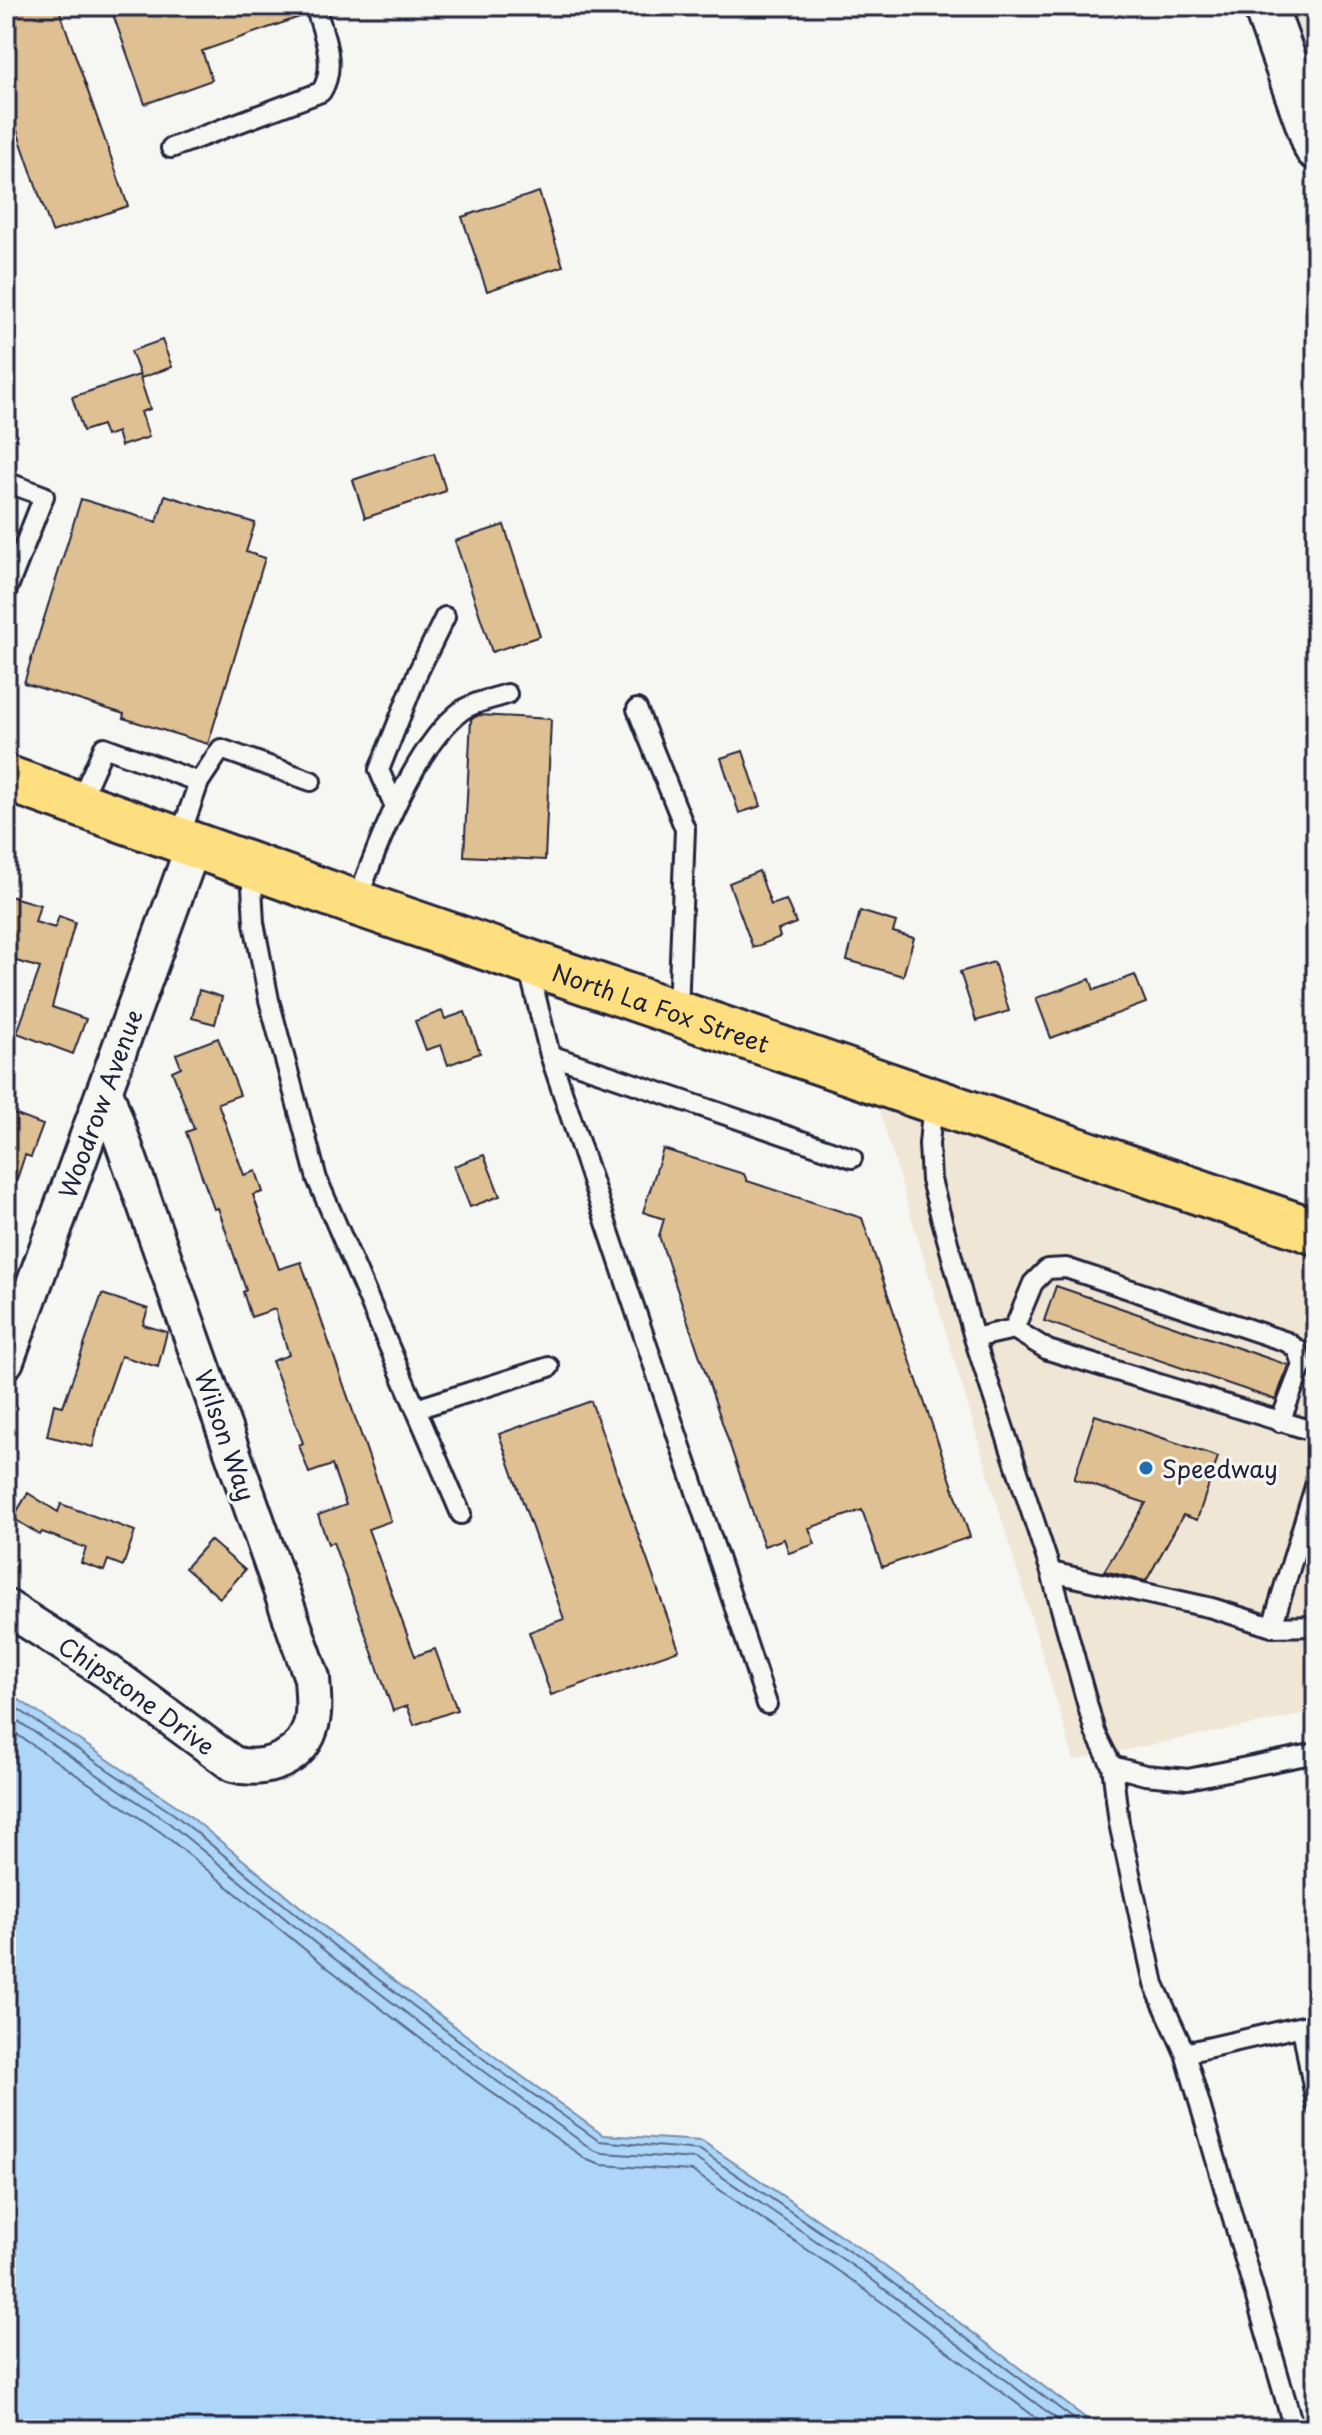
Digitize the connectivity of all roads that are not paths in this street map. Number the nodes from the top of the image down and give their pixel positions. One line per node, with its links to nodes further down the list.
1 (315, 6): 3 (lane)
2 (1265, 6): 4 (street)
3 (171, 148)
4 (1316, 148)
5 (6, 482): 6 (lane)
6 (6, 592)
7 (445, 617): 14 (lane)
8 (507, 694): 14 (lane)
9 (637, 709): 19 (lane)
10 (6, 778): 13 (main road, North La Fox Street)
11 (311, 781): 12 (lane)
12 (199, 782): 13 (lane); 15 (lane)
13 (79, 803): 15 (main road, North La Fox Street)
14 (395, 807): 17 (lane)
15 (186, 842): 16 (main road, North La Fox Street); 21 (street, Woodrow Avenue)
16 (251, 865): 17 (main road, North La Fox Street); 29 (lane)
17 (356, 903): 18 (main road, North La Fox Street)
18 (527, 962): 19 (main road, North La Fox Street); 20 (lane)
19 (678, 1011): 22 (main road, North La Fox Street)
20 (550, 1055): 23 (lane); 38 (lane)
21 (105, 1091): 27 (street, Woodrow Avenue); 40 (street, Wilson Way)
22 (933, 1101): 24 (main road, North La Fox Street); 26 (lane)
23 (852, 1158)
24 (1316, 1232)
25 (1014, 1329): 26 (lane); 30 (lane); 30 (lane)
26 (974, 1338): 34 (lane)
27 (6, 1361)
28 (549, 1367): 29 (lane)
29 (416, 1409): 33 (lane)
30 (1280, 1422): 31 (lane)
31 (1316, 1432)
32 (1316, 1483): 37 (lane)
33 (461, 1514)
34 (1051, 1572): 37 (lane); 41 (lane)
35 (6, 1607): 40 (street, Chipstone Drive)
36 (1316, 1626): 37 (lane)
37 (1272, 1627)
38 (767, 1704)
39 (1316, 1753): 41 (lane)
40 (271, 1765)
41 (1112, 1766): 43 (lane)
42 (1309, 2025): 43 (lane); 44 (lane)
43 (1185, 2053): 45 (lane)
44 (1316, 2103)
45 (1294, 2429)

